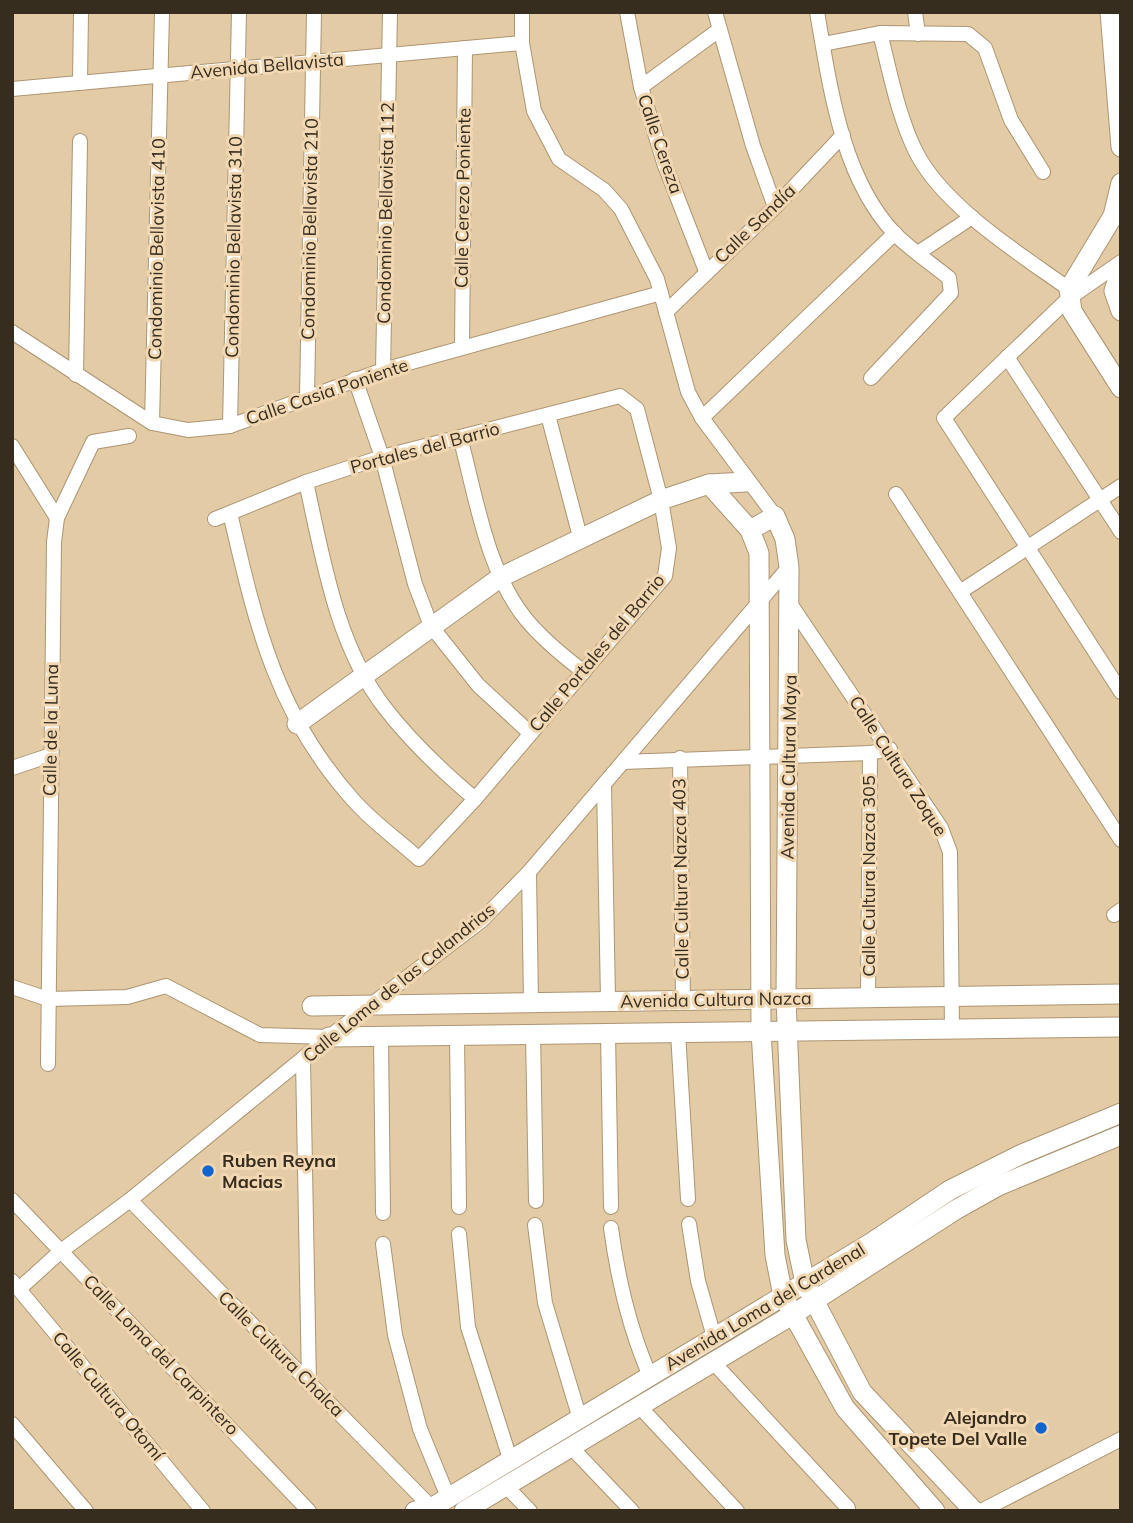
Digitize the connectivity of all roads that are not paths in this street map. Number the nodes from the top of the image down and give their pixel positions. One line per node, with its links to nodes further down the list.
1 (81, 12): 22 (street)
2 (162, 12): 21 (street, Condominio Bellavista 410)
3 (239, 12): 20 (street, Condominio Bellavista 310)
4 (314, 12): 19 (street, Condominio Bellavista 210)
5 (390, 12): 18 (street, Condominio Bellavista 112)
6 (523, 12): 15 (street, Avenida Cultura Maya)
7 (627, 12): 23 (street, Calle Cereza)
8 (715, 12): 12 (street)
9 (817, 12): 16 (street)
10 (915, 12): 14 (street)
11 (1110, 12): 27 (street)
12 (719, 30): 23 (street); 30 (street)
13 (880, 33): 14 (street); 16 (street); 31 (street)
14 (918, 34): 28 (street)
15 (522, 43): 17 (street, Avenida Bellavista); 37 (street, Avenida Cultura Maya)
16 (823, 44): 25 (street)
17 (465, 48): 18 (street, Avenida Bellavista); 42 (street, Calle Cerezo Poniente)
18 (390, 55): 19 (street, Avenida Bellavista); 44 (street, Condominio Bellavista 112)
19 (314, 62): 20 (street, Avenida Bellavista); 49 (street, Condominio Bellavista 210)
20 (239, 68): 21 (street, Avenida Bellavista); 54 (street, Condominio Bellavista 310)
21 (162, 75): 22 (street, Avenida Bellavista); 53 (street, Condominio Bellavista 410)
22 (80, 83): 24 (street, Avenida Bellavista)
23 (641, 87): 36 (street, Calle Cereza)
24 (12, 89)
25 (843, 135): 30 (street, Calle Sandía); 32 (street)
26 (80, 141): 45 (street)
27 (1121, 147)
28 (1042, 172)
29 (1121, 183): 38 (street)
30 (775, 207): 36 (street, Calle Sandía)
31 (972, 217): 33 (street); 38 (street)
32 (895, 233): 33 (street); 52 (street)
33 (918, 253): 46 (street)
34 (1121, 262): 38 (street)
35 (1121, 269): 39 (street)
36 (706, 271): 40 (street, Calle Sandía)
37 (661, 293): 40 (street, Avenida Cultura Maya); 42 (street, Calle Casia Poniente)
38 (1068, 294): 43 (street); 48 (street)
39 (1121, 311)
40 (666, 312): 52 (street, Avenida Cultura Maya)
41 (12, 332): 45 (street, Calle Casia Poniente)
42 (462, 347): 44 (street, Calle Casia Poniente)
43 (1007, 357): 65 (street); 73 (street)
44 (383, 370): 47 (street, Calle Casia Poniente)
45 (76, 375): 53 (street, Calle Casia Poniente)
46 (871, 378)
47 (355, 379): 49 (street, Calle Casia Poniente); 58 (street)
48 (1121, 388)
49 (307, 397): 54 (street, Calle Casia Poniente)
50 (637, 409): 51 (street, Portales del Barrio); 64 (street, Calle Portales del Barrio)
51 (548, 415): 56 (street, Portales del Barrio); 72 (street)
52 (702, 418): 60 (street, Avenida Cultura Maya)
53 (152, 423): 54 (street, Calle Casia Poniente)
54 (230, 426)
55 (129, 436): 68 (street, Calle de la Luna)
56 (460, 437): 58 (street, Portales del Barrio); 75 (street)
57 (12, 446): 68 (street)
58 (382, 457): 59 (street, Portales del Barrio); 79 (street)
59 (306, 482): 66 (street, Portales del Barrio); 81 (street)
60 (746, 482): 61 (street); 67 (street, Avenida Cultura Maya)
61 (709, 484): 64 (street); 70 (street, Avenida Cultura Maya)
62 (1121, 486): 65 (street)
63 (896, 494): 76 (street)
64 (661, 500): 72 (street); 80 (street, Calle Portales del Barrio)
65 (1100, 500): 71 (street); 73 (street)
66 (230, 513): 69 (street, Portales del Barrio); 83 (street)
67 (775, 516): 70 (street); 74 (street, Avenida Cultura Maya)
68 (57, 518): 87 (street, Calle de la Luna)
69 (215, 519)
70 (750, 530): 77 (street, Avenida Cultura Maya)
71 (1121, 532)
72 (580, 537): 75 (street)
73 (1028, 548): 76 (street); 82 (street)
74 (789, 567): 77 (street, Calle Loma de las Calandrias); 78 (street, Avenida Cultura Maya)
75 (501, 578): 79 (street); 80 (street)
76 (960, 592): 95 (street)
77 (758, 603): 88 (street, Avenida Cultura Maya); 91 (street, Calle Loma de las Calandrias)
78 (791, 605): 85 (street, Calle Cultura Zoque); 89 (street, Avenida Cultura Maya)
79 (431, 626): 81 (street); 84 (street)
80 (584, 672): 84 (street, Calle Portales del Barrio)
81 (365, 675): 83 (street); 94 (street)
82 (1121, 692)
83 (297, 724): 94 (street, Calle Portales del Barrio)
84 (530, 733): 94 (street, Calle Portales del Barrio)
85 (890, 749): 86 (street); 99 (street, Calle Cultura Zoque)
86 (870, 753): 89 (street); 100 (street, Calle Cultura Nazca 305)
87 (51, 755): 92 (street); 101 (street, Calle de la Luna)
88 (760, 755): 89 (street); 90 (street); 102 (street, Avenida Cultura Maya)
89 (789, 755): 103 (street, Avenida Cultura Maya)
90 (680, 758): 91 (street); 104 (street, Calle Cultura Nazca 403)
91 (623, 762): 93 (street, Calle Loma de las Calandrias)
92 (12, 768)
93 (604, 784): 96 (street, Calle Loma de las Calandrias); 105 (street)
94 (475, 799)
95 (1121, 839)
96 (529, 872): 106 (street); 107 (street, Calle Loma de las Calandrias)
97 (12, 987): 101 (street)
98 (1121, 994): 99 (street, Avenida Cultura Nazca)
99 (952, 997): 100 (street, Avenida Cultura Nazca); 110 (street, Calle Cultura Zoque)
100 (868, 998): 103 (street, Avenida Cultura Nazca)
101 (48, 999): 118 (street); 120 (street, Calle de la Luna)
102 (761, 999): 103 (street, Avenida Cultura Nazca); 104 (street, Avenida Cultura Nazca); 113 (street, Avenida Cultura Maya)
103 (786, 999): 111 (street, Avenida Cultura Maya)
104 (683, 1000): 105 (street, Avenida Cultura Nazca)
105 (608, 1002): 106 (street, Avenida Cultura Nazca)
106 (531, 1003): 107 (street, Avenida Cultura Nazca)
107 (372, 1005): 108 (street, Avenida Cultura Nazca); 118 (street, Calle Loma de las Calandrias)
108 (312, 1006)
109 (1121, 1027): 110 (street, Avenida Cultura Nazca)
110 (952, 1030): 111 (street, Avenida Cultura Nazca)
111 (787, 1031): 113 (street, Avenida Cultura Nazca); 138 (street, Avenida Cultura Maya)
112 (678, 1032): 113 (street, Avenida Cultura Nazca); 115 (street, Avenida Cultura Nazca); 125 (street)
113 (761, 1032): 140 (street, Avenida Cultura Maya)
114 (533, 1034): 115 (street, Avenida Cultura Nazca); 116 (street, Avenida Cultura Nazca); 128 (street)
115 (608, 1034): 130 (street)
116 (457, 1035): 117 (street, Avenida Cultura Nazca); 129 (street)
117 (381, 1036): 118 (street, Avenida Cultura Nazca); 131 (street)
118 (329, 1037): 119 (street, Calle Loma de las Calandrias)
119 (303, 1060): 127 (street, Calle Loma de las Calandrias); 146 (street)
120 (48, 1064)
121 (1121, 1113): 123 (street, Avenida Loma del Cardenal)
122 (1121, 1135): 123 (street, Avenida Loma del Cardenal)
123 (995, 1178): 126 (street, Avenida Loma del Cardenal)
124 (12, 1199): 137 (street, Calle Loma del Carpintero)
125 (688, 1199)
126 (954, 1199): 138 (street, Avenida Loma del Cardenal); 141 (street, Avenida Loma del Cardenal)
127 (130, 1200): 137 (street, Calle Loma de las Calandrias); 146 (street, Calle Cultura Chalca)
128 (536, 1201)
129 (459, 1207)
130 (611, 1207)
131 (383, 1213)
132 (689, 1224): 143 (street)
133 (535, 1225): 148 (street)
134 (611, 1228): 145 (street)
135 (459, 1234): 152 (street)
136 (383, 1244): 154 (street)
137 (61, 1251): 139 (street, Calle Loma de las Calandrias); 158 (street, Calle Loma del Carpintero)
138 (805, 1283): 140 (street, Avenida Loma del Cardenal); 141 (street, Avenida Cultura Maya)
139 (15, 1285): 157 (street, Calle Cultura Otomí)
140 (783, 1296): 142 (street, Avenida Cultura Maya); 143 (street, Avenida Loma del Cardenal)
141 (813, 1301): 142 (street, Avenida Loma del Cardenal); 164 (street, Avenida Cultura Maya)
142 (792, 1315): 144 (street, Avenida Loma del Cardenal); 163 (street, Avenida Cultura Maya)
143 (714, 1338): 145 (street, Avenida Loma del Cardenal)
144 (713, 1362): 147 (street, Avenida Loma del Cardenal); 155 (street)
145 (650, 1377): 148 (street, Avenida Loma del Cardenal)
146 (310, 1384): 154 (street, Calle Cultura Chalca)
147 (639, 1406): 151 (street, Avenida Loma del Cardenal); 162 (street)
148 (580, 1419): 152 (street, Avenida Loma del Cardenal)
149 (12, 1423): 156 (street)
150 (1121, 1439): 165 (street)
151 (571, 1447): 153 (street, Avenida Loma del Cardenal); 161 (street)
152 (510, 1459): 154 (street, Avenida Loma del Cardenal)
153 (505, 1485): 159 (street, Avenida Loma del Cardenal); 160 (street)
154 (433, 1506)
155 (848, 1508)
156 (86, 1511)
157 (203, 1511)
158 (309, 1511)
159 (464, 1511)
160 (530, 1511)
161 (632, 1511)
162 (737, 1511)
163 (935, 1511)
164 (974, 1511)
165 (981, 1511)

